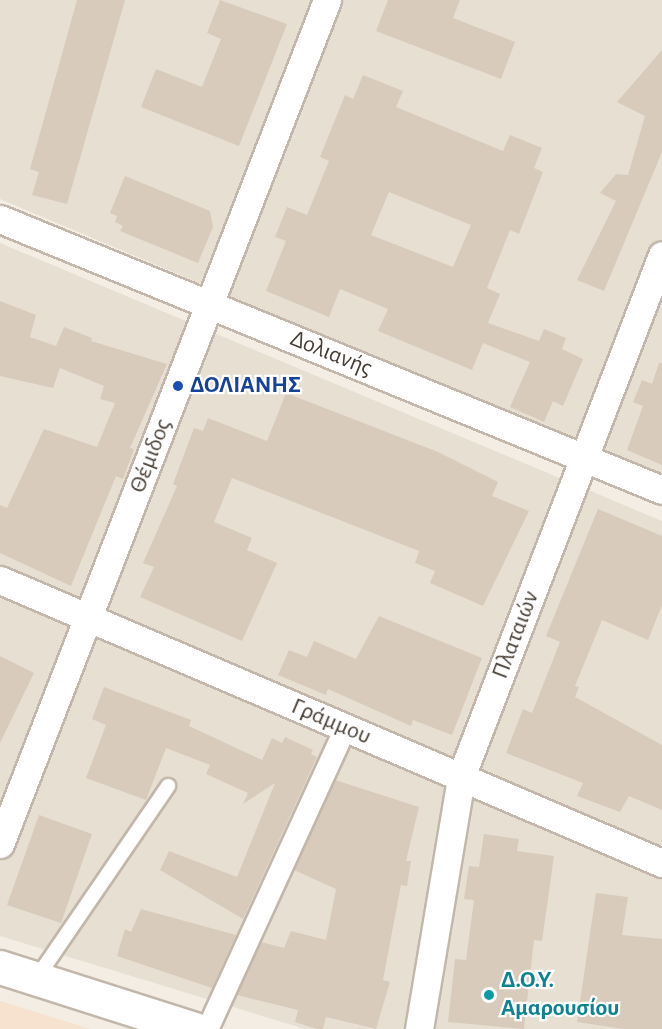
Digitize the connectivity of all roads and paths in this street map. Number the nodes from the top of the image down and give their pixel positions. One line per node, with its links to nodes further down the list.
1 (327, 0): 4 (street, Θέμιδος)
2 (0, 219): 4 (street, Δολιανής)
3 (662, 255): 5 (street, Πλαταιών)
4 (209, 304): 5 (street, Δολιανής); 8 (street, Θέμιδος)
5 (585, 459): 6 (street, Δολιανής); 10 (street, Πλαταιών)
6 (662, 490)
7 (0, 580): 8 (street, Γράμμου)
8 (88, 618): 9 (street, Γράμμου); 12 (street, Θέμιδος)
9 (345, 727): 10 (street, Γράμμου); 17 (street)
10 (461, 777): 13 (street, Γράμμου); 18 (street, Πλαταιών)
11 (168, 786): 15 (lane)
12 (0, 844)
13 (662, 863)
14 (0, 967): 15 (street)
15 (36, 979): 16 (street)
16 (194, 1029)
17 (207, 1029)
18 (419, 1029)

